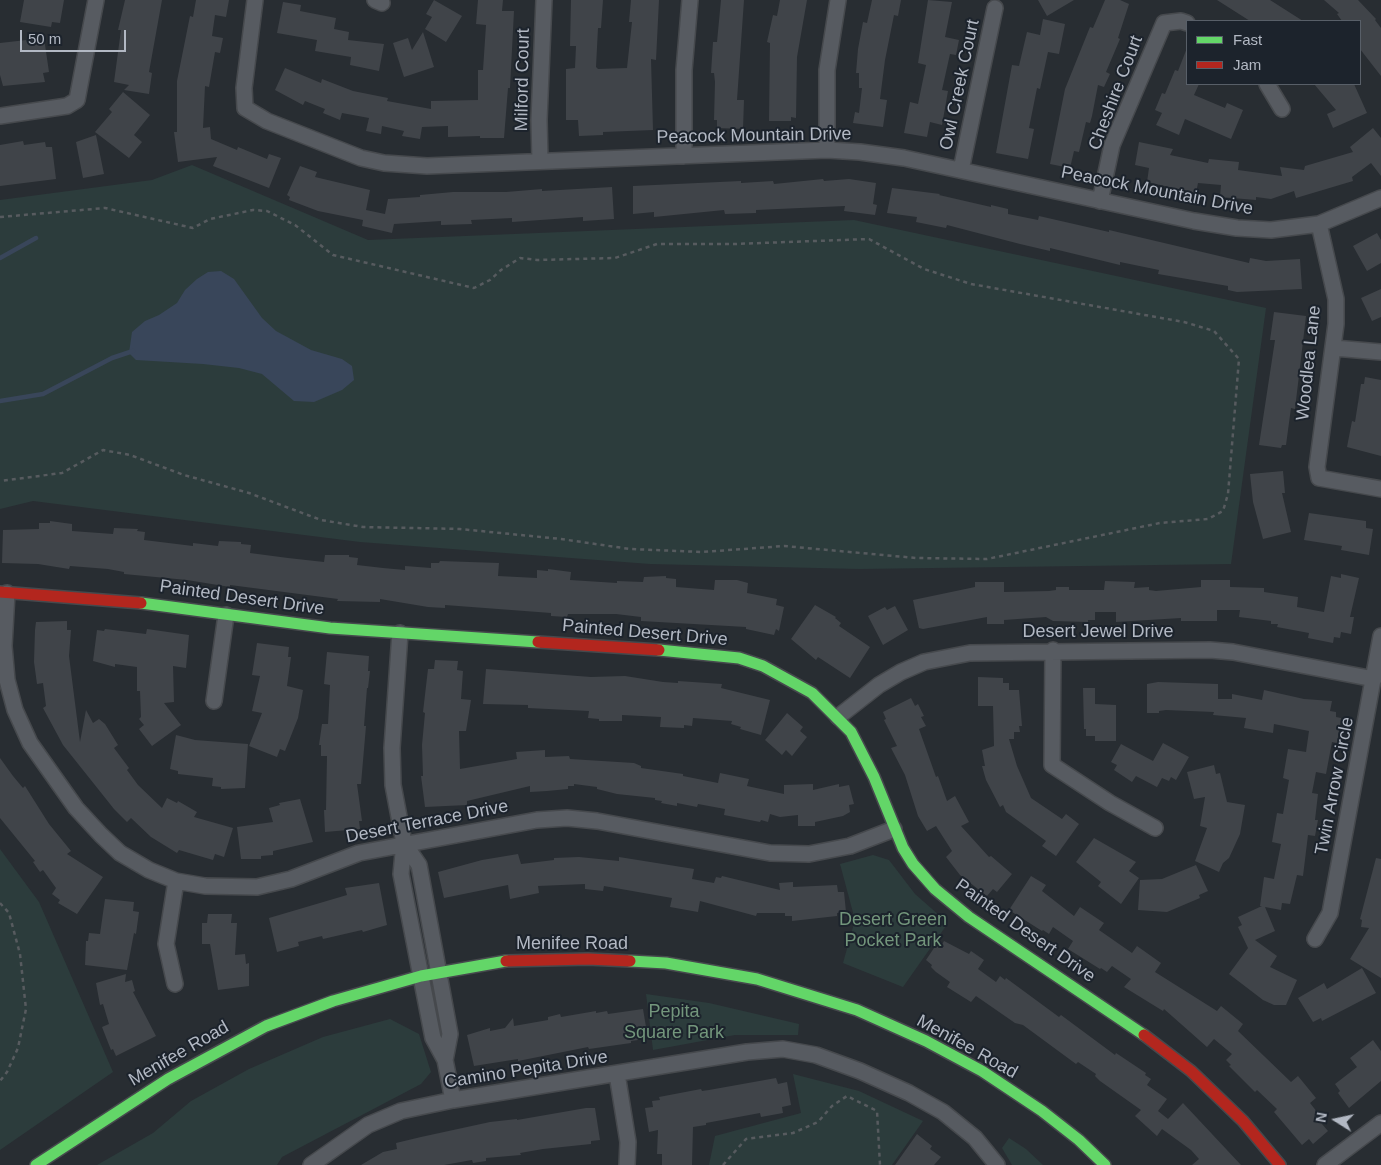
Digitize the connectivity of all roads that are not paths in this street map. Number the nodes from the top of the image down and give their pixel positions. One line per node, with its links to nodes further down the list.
1 (96, 0): 10 (street)
2 (255, 0): 13 (street, Peacock Mountain Drive)
3 (544, 0): 13 (street, Milford Court)
4 (690, 0): 12 (street)
5 (838, 0): 11 (street)
6 (996, 8): 14 (street, Owl Creek Court)
7 (1186, 23): 16 (street, Cheshire Court)
8 (1268, 85): 9 (street)
9 (1282, 109)
10 (0, 116)
11 (827, 150): 12 (street, Peacock Mountain Drive); 14 (street, Peacock Mountain Drive)
12 (684, 156): 13 (street, Peacock Mountain Drive)
13 (540, 161)
14 (961, 170): 16 (street, Peacock Mountain Drive)
15 (1381, 198): 17 (street, Peacock Mountain Drive)
16 (1100, 200): 17 (street, Peacock Mountain Drive)
17 (1320, 224): 18 (street, Woodlea Lane)
18 (1334, 348): 19 (street); 20 (street, Woodlea Lane)
19 (1381, 352)
20 (1381, 489)
21 (3, 592): 22 (street, Painted Desert Drive); 32 (street, Desert Terrace Drive)
22 (226, 615): 23 (street, Painted Desert Drive); 27 (street)
23 (400, 633): 28 (street, Painted Desert Drive); 31 (street)
24 (1381, 636): 26 (street, Twin Arrow Circle)
25 (1054, 650): 26 (street, Desert Jewel Drive); 28 (street, Desert Jewel Drive); 29 (street)
26 (1374, 679): 33 (street, Twin Arrow Circle)
27 (214, 701)
28 (838, 717): 30 (street, Painted Desert Drive)
29 (1155, 828)
30 (894, 829): 31 (street, Desert Terrace Drive); 46 (street, Painted Desert Drive)
31 (404, 843): 32 (street, Desert Terrace Drive); 34 (street); 35 (street)
32 (176, 881): 36 (street)
33 (1315, 938)
34 (439, 973): 35 (street, Menifee Road); 37 (street); 45 (street, Menifee Road)
35 (421, 976): 37 (street); 41 (street, Menifee Road)
36 (175, 984)
37 (446, 1060): 39 (street)
38 (617, 1074): 39 (street, Camino Pepita Drive); 43 (street); 44 (street, Camino Pepita Drive)
39 (453, 1100): 42 (street, Camino Pepita Drive)
40 (1381, 1123): 47 (street)
41 (36, 1165)
42 (310, 1165)
43 (627, 1165)
44 (997, 1165)
45 (1105, 1165)
46 (1280, 1165)
47 (1325, 1165)

